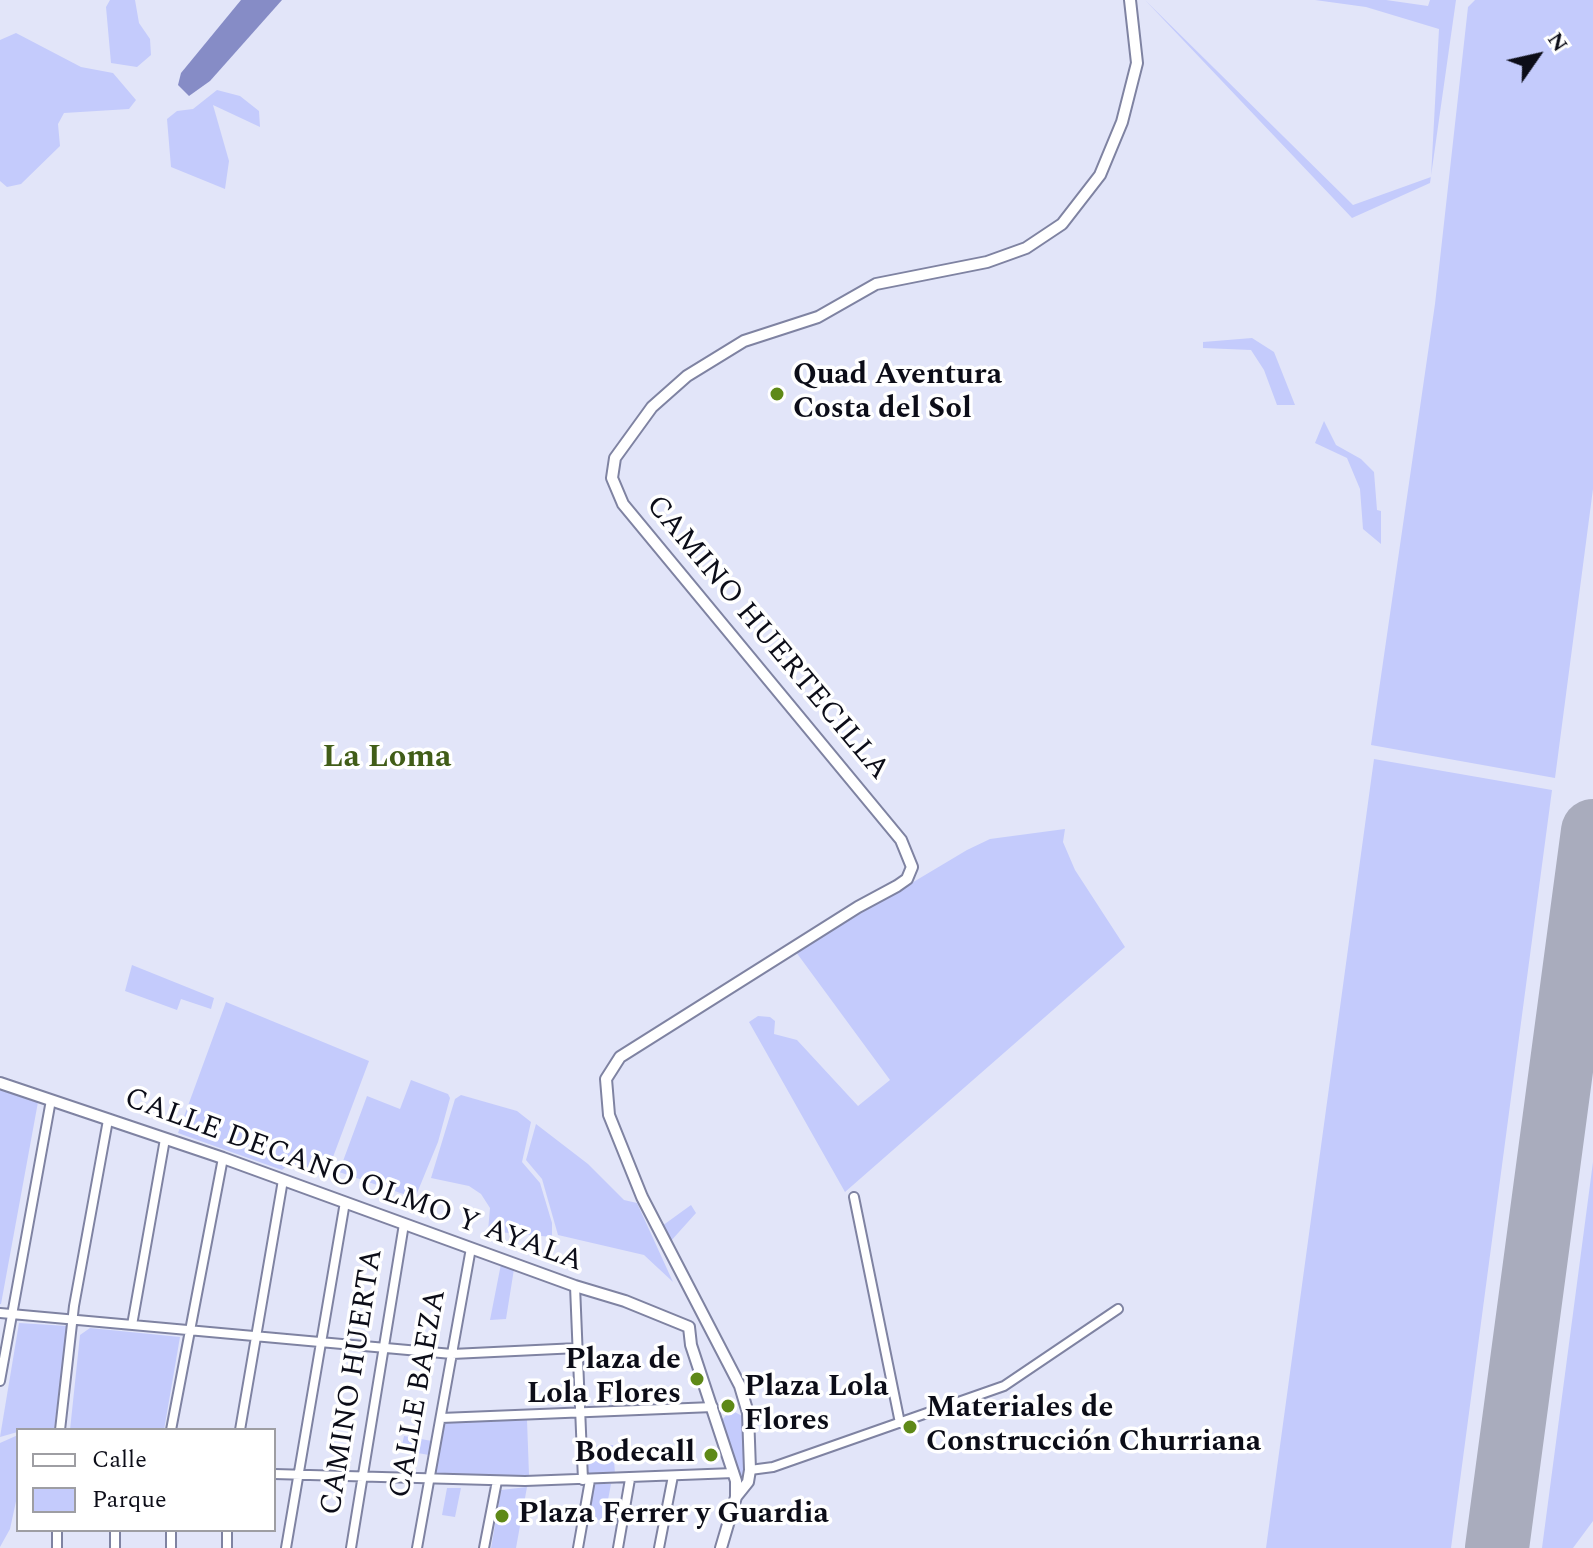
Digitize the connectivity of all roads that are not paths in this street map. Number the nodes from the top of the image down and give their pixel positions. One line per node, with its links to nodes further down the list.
1 (1130, 0): 17 (street, CAMINO HUERTECILLA)
2 (0, 1083): 3 (street, CALLE DECANO OLMO Y AYALA)
3 (51, 1100): 4 (street, CALLE DECANO OLMO Y AYALA); 15 (street)
4 (108, 1120): 5 (street, CALLE DECANO OLMO Y AYALA); 16 (street)
5 (165, 1139): 6 (street, CALLE DECANO OLMO Y AYALA); 18 (street)
6 (223, 1158): 7 (street, CALLE DECANO OLMO Y AYALA); 20 (street)
7 (283, 1180): 9 (street, CALLE DECANO OLMO Y AYALA); 21 (street)
8 (854, 1197): 30 (street)
9 (345, 1202): 10 (street, CALLE DECANO OLMO Y AYALA); 22 (street)
10 (404, 1224): 11 (street, CALLE DECANO OLMO Y AYALA); 24 (street, CAMINO HUERTA)
11 (471, 1248): 12 (street, CALLE DECANO OLMO Y AYALA); 25 (street, CALLE BAEZA)
12 (575, 1286): 19 (street, CALLE DECANO OLMO Y AYALA); 23 (street)
13 (1118, 1309): 30 (street)
14 (0, 1313): 15 (street)
15 (12, 1314): 16 (street); 26 (street)
16 (72, 1320): 18 (street); 31 (street)
17 (705, 1321): 19 (street); 34 (street)
18 (132, 1325): 20 (street)
19 (689, 1327): 27 (street)
20 (191, 1330): 21 (street); 32 (street)
21 (256, 1337): 22 (street); 33 (street)
22 (320, 1342): 24 (street); 37 (street)
23 (578, 1348): 25 (street); 28 (street)
24 (385, 1349): 25 (street); 39 (street, CAMINO HUERTA)
25 (452, 1354): 29 (street, CALLE BAEZA)
26 (0, 1381)
27 (713, 1407): 28 (street); 35 (street)
28 (579, 1413): 29 (street); 42 (street)
29 (441, 1418): 41 (street, CALLE BAEZA)
30 (900, 1423): 34 (street)
31 (60, 1428)
32 (171, 1428)
33 (240, 1428)
34 (750, 1470): 44 (street)
35 (734, 1473): 38 (street); 44 (street)
36 (276, 1474): 37 (street)
37 (298, 1476): 39 (street); 45 (street)
38 (673, 1476): 40 (street); 51 (street)
39 (363, 1478): 41 (street); 46 (street, CAMINO HUERTA)
40 (630, 1479): 42 (street); 50 (street)
41 (429, 1480): 43 (street); 47 (street, CALLE BAEZA)
42 (587, 1480): 43 (street); 49 (street)
43 (497, 1481): 48 (street)
44 (736, 1497): 52 (street)
45 (286, 1548)
46 (351, 1548)
47 (417, 1548)
48 (484, 1548)
49 (578, 1548)
50 (618, 1548)
51 (659, 1548)
52 (721, 1548)

